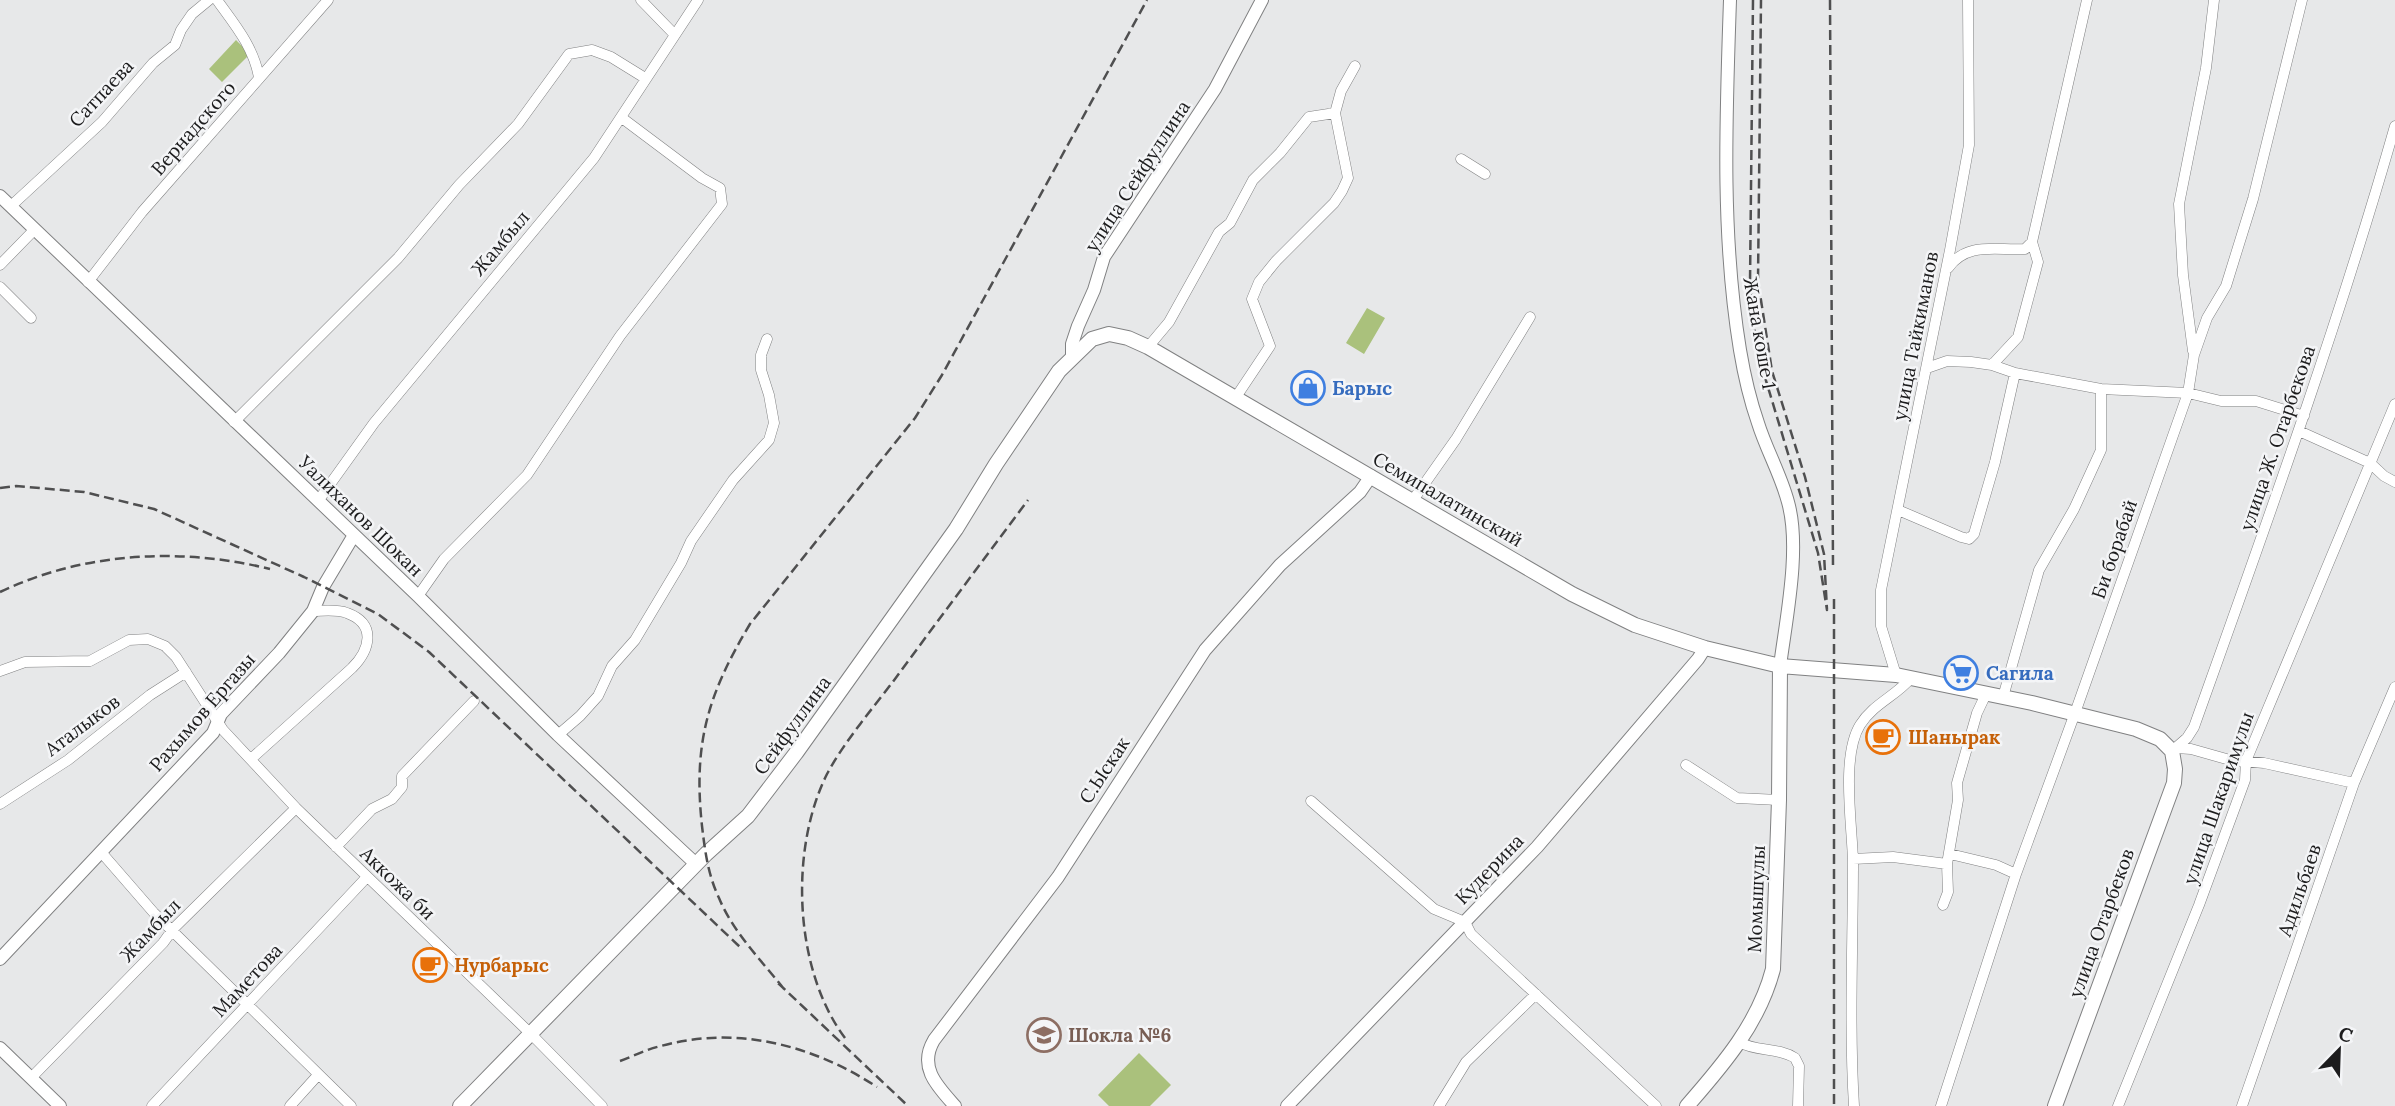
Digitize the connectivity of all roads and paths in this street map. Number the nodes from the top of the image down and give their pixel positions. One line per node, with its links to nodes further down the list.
1 (209, 0): 24 (street, Сатпаева)
2 (216, 0): 16 (street)
3 (328, 0): 16 (street, Вернадского)
4 (640, 0): 14 (street)
5 (698, 0): 14 (street, Жамбыл)
6 (1251, 0): 13 (street, улица Сейфуллина)
7 (1262, 0): 13 (street, улица Сейфуллина)
8 (1730, 0): 58 (street, Жана коше 1)
9 (1968, 0): 28 (street, улица Тайкиманов)
10 (2087, 0): 26 (street)
11 (2214, 0): 36 (street)
12 (2302, 0): 36 (street, Би борабай)
13 (1250, 22): 37 (street, улица Сейфуллина)
14 (674, 34): 17 (street, Жамбыл)
15 (1355, 66): 18 (street)
16 (259, 77): 29 (street, Вернадского)
17 (645, 78): 19 (street, Жамбыл); 46 (street)
18 (1335, 113): 35 (street); 43 (street)
19 (622, 118): 52 (street, Жамбыл); 55 (street)
20 (2395, 126): 45 (street, улица Ж. Отарбекова)
21 (1461, 159): 22 (street)
22 (1485, 174)
23 (0, 195): 24 (street, Уалиханов Шокан)
24 (11, 206): 25 (street, Уалиханов Шокан)
25 (35, 229): 27 (street); 29 (street, Уалиханов Шокан)
26 (2032, 242): 28 (street); 38 (street)
27 (0, 265)
28 (1944, 274): 39 (street, улица Тайкиманов)
29 (88, 282): 46 (street, Уалиханов Шокан)
30 (0, 287): 32 (street)
31 (1530, 317): 51 (street)
32 (31, 318)
33 (1109, 334): 35 (main road, Семипалатинский); 37 (main road, Сейфуллина)
34 (767, 339): 68 (street)
35 (1148, 347): 43 (main road, Семипалатинский)
36 (2194, 355): 42 (street, Би борабай)
37 (1072, 356): 82 (main road, Сейфуллина)
38 (1992, 365): 39 (street); 40 (street)
39 (1927, 368): 53 (street, улица Тайкиманов)
40 (2015, 373): 41 (street); 53 (street)
41 (2101, 389): 42 (street); 64 (street)
42 (2188, 393): 45 (street); 66 (street, Би борабай)
43 (1236, 397): 49 (main road, Семипалатинский)
44 (2395, 404): 48 (street, улица Шакаримулы)
45 (2304, 416): 47 (street, улица Ж. Отарбекова)
46 (234, 422): 52 (street, Уалиханов Шокан)
47 (2299, 431): 48 (street); 69 (street, улица Ж. Отарбекова)
48 (2370, 463): 50 (street); 71 (street, улица Шакаримулы)
49 (1371, 475): 51 (main road, Семипалатинский); 102 (street, С.Ыскак)
50 (2395, 482)
51 (1413, 500): 57 (main road, Семипалатинский)
52 (318, 501): 54 (street, Уалиханов Шокан)
53 (1898, 510): 61 (street, улица Тайкиманов)
54 (354, 535): 55 (street, Уалиханов Шокан); 56 (street, Рахымов Ергазы)
55 (418, 596): 68 (street, Уалиханов Шокан)
56 (313, 611): 67 (street, Рахымов Ергазы); 70 (street)
57 (1705, 648): 58 (main road, Семипалатинский); 86 (street, Кудерина)
58 (1780, 666): 61 (main road, Семипалатинский); 74 (main road, Момышулы)
59 (0, 671): 60 (street, Аккожа би)
60 (186, 672): 67 (street, Аккожа би); 76 (street, Аталыков)
61 (1904, 677): 63 (main road, Семипалатинский); 80 (street)
62 (2395, 687): 73 (street, Адильбаев)
63 (1986, 694): 64 (main road, Семипалатинский); 81 (street)
64 (2003, 697): 66 (main road, Семипалатинский)
65 (474, 701): 78 (street)
66 (2075, 713): 69 (main road, Семипалатинский); 83 (street, Би борабай)
67 (218, 721): 70 (street, Аккожа би); 79 (street, Рахымов Ергазы)
68 (558, 735): 82 (street, Уалиханов Шокан)
69 (2174, 750): 71 (street); 110 (main road, улица Отарбеков)
70 (251, 759): 77 (street, Аккожа би)
71 (2245, 761): 73 (street); 111 (street, улица Шакаримулы)
72 (1686, 765): 74 (street)
73 (2354, 783): 112 (street, Адильбаев)
74 (1779, 800): 92 (main road, Момышулы)
75 (1311, 801): 86 (street)
76 (0, 804)
77 (296, 808): 78 (street, Аккожа би); 87 (street, Жамбыл)
78 (336, 847): 84 (street, Аккожа би)
79 (101, 852): 87 (street); 88 (street, Рахымов Ергазы)
80 (1853, 859): 81 (street); 108 (street)
81 (1949, 859): 83 (street); 85 (street)
82 (696, 864): 91 (main road, Сейфуллина)
83 (2015, 874): 109 (street, Би борабай)
84 (366, 878): 90 (street, Маметова); 91 (street, Аккожа би)
85 (1943, 905)
86 (1465, 922): 89 (street); 103 (street, Кудерина)
87 (173, 929): 90 (street); 95 (street, Жамбыл)
88 (0, 959)
89 (1536, 993): 104 (street); 105 (street)
90 (249, 1004): 94 (street); 97 (street, Маметова)
91 (532, 1035): 100 (main road, Сейфуллина); 101 (street, Аккожа би)
92 (1739, 1042): 106 (main road, Момышулы); 107 (street)
93 (1, 1051): 95 (street)
94 (318, 1075): 98 (street); 99 (street)
95 (31, 1078): 96 (street)
96 (60, 1106)
97 (152, 1106)
98 (290, 1106)
99 (351, 1106)
100 (460, 1106)
101 (602, 1106)
102 (955, 1106)
103 (1287, 1106)
104 (1439, 1106)
105 (1656, 1106)
106 (1687, 1106)
107 (1798, 1106)
108 (1854, 1106)
109 (1941, 1106)
110 (2055, 1106)
111 (2118, 1106)
112 (2242, 1106)

